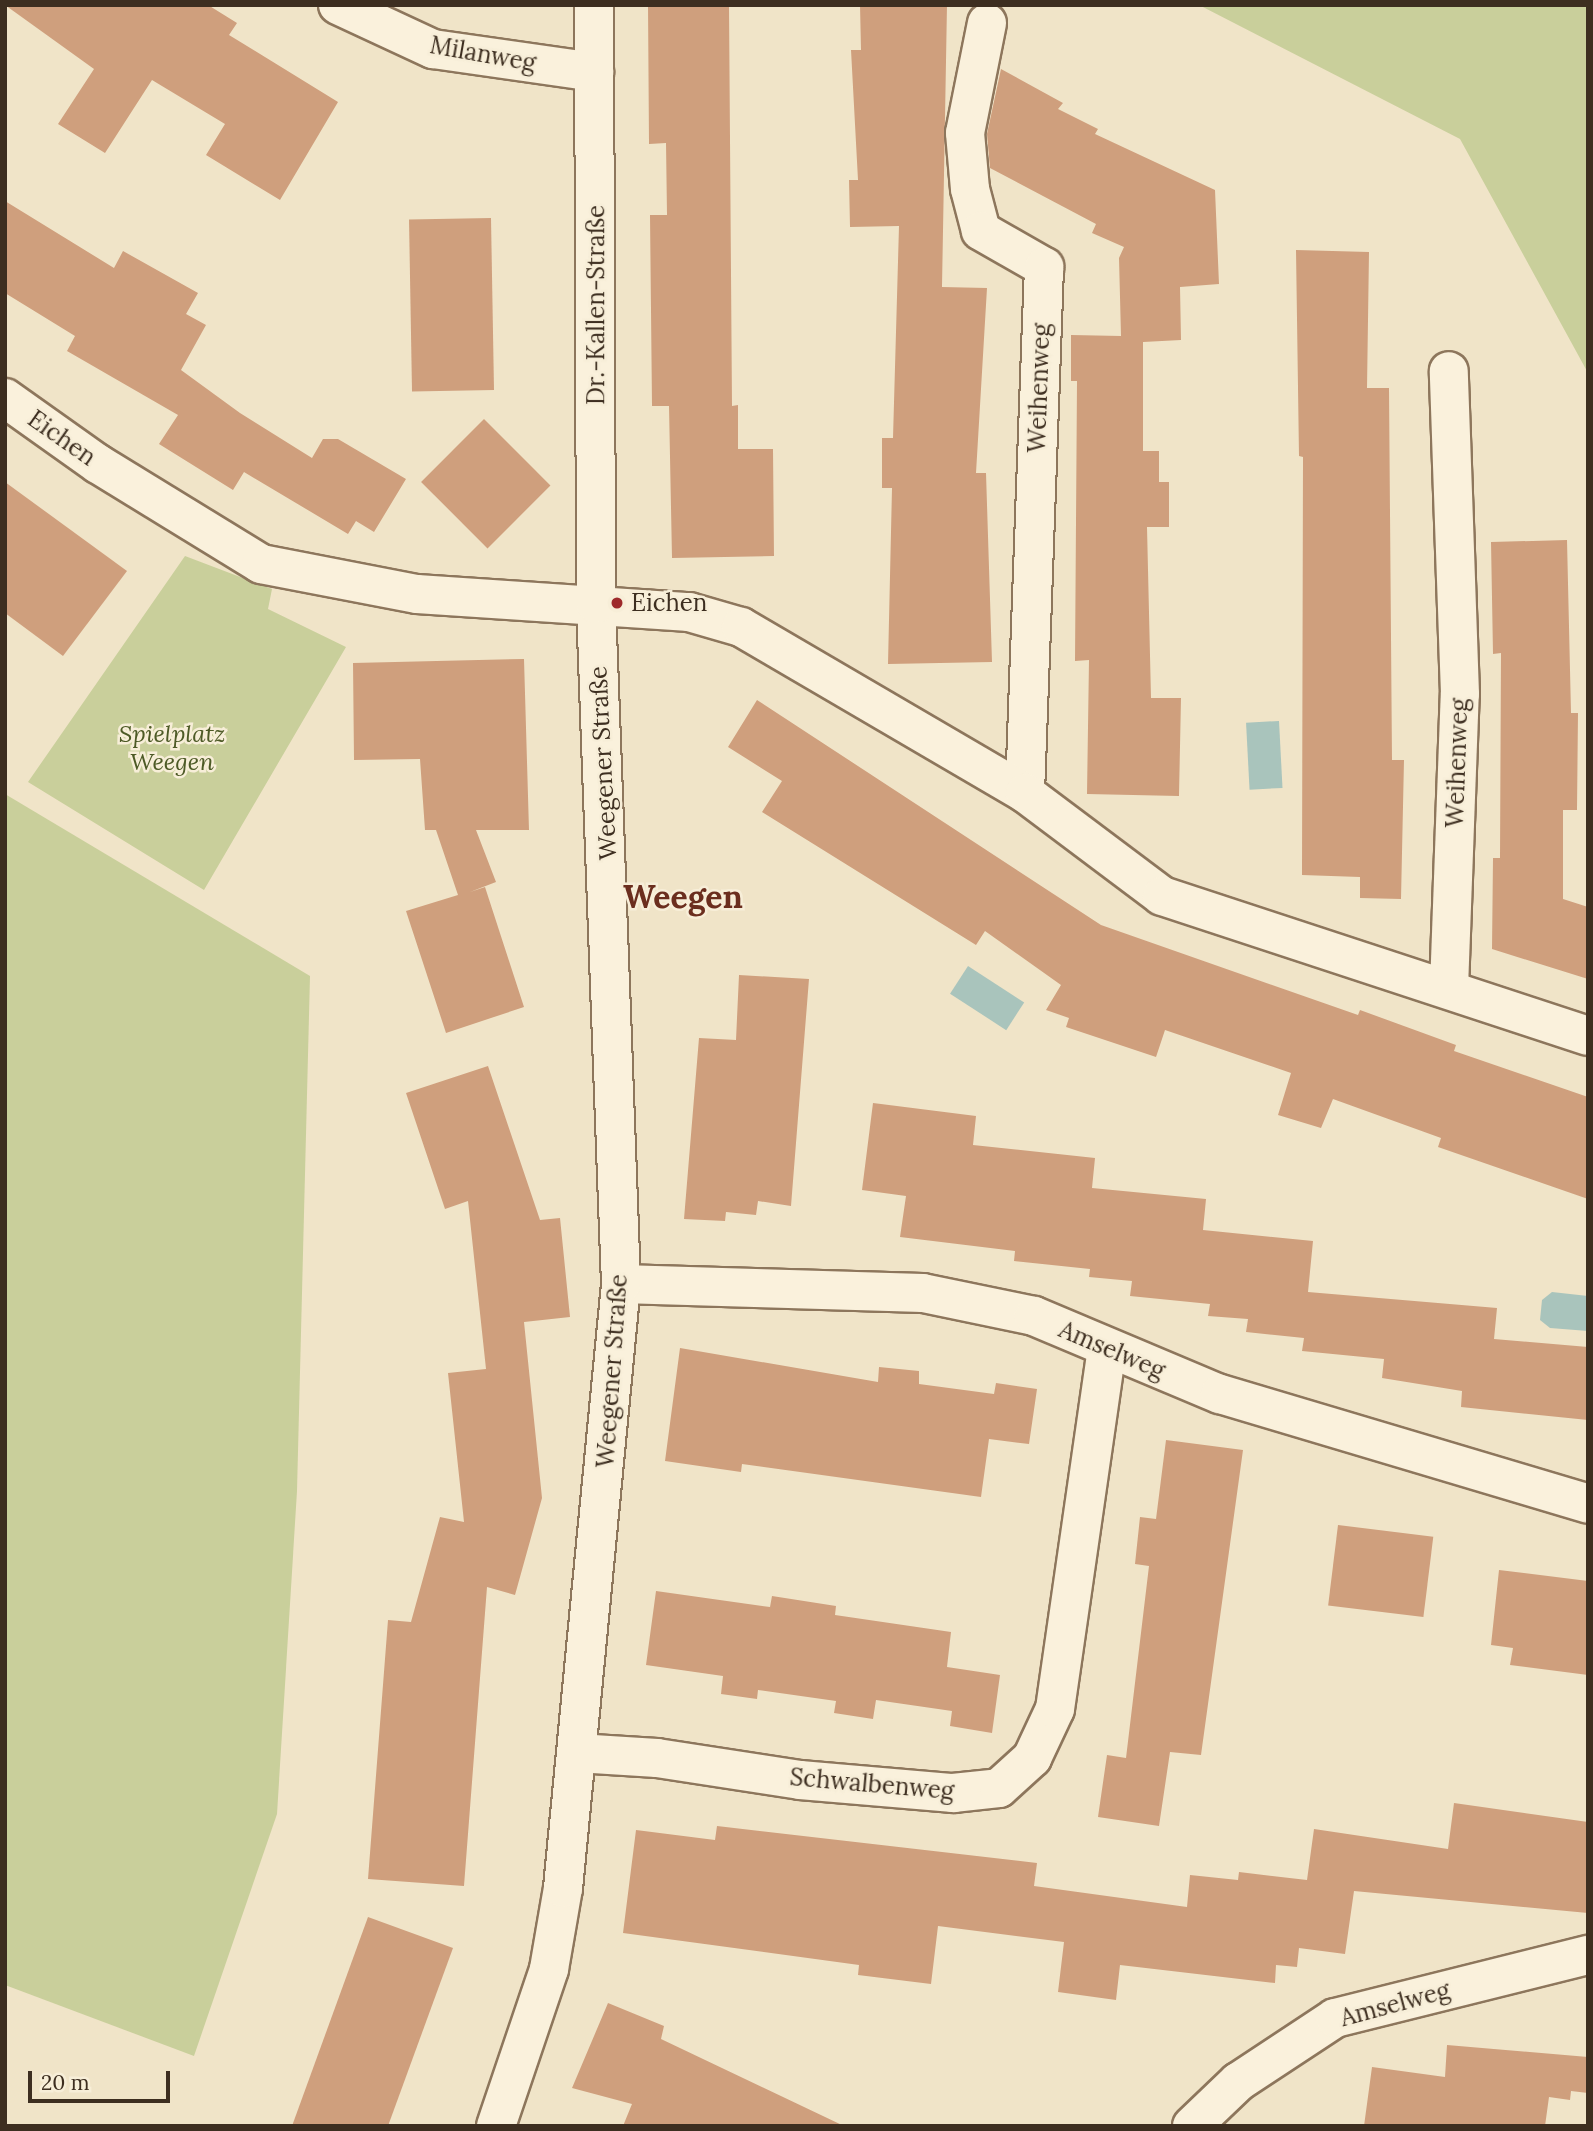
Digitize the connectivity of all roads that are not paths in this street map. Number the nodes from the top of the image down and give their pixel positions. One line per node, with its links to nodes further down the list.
1 (338, 5): 4 (street, Milanweg)
2 (594, 5): 4 (street, Dr.-Kallen-Straße)
3 (987, 23): 8 (street, Weihenweg)
4 (594, 72): 7 (street, Dr.-Kallen-Straße)
5 (1450, 371): 9 (street, Weihenweg)
6 (5, 398): 7 (street, Eichen)
7 (596, 604): 8 (street); 11 (street, Weegener Straße)
8 (1025, 793): 9 (street)
9 (1449, 988): 10 (street)
10 (1588, 1035)
11 (621, 1284): 12 (street, Amselweg); 14 (street, Weegener Straße)
12 (1107, 1348): 13 (street, Amselweg); 14 (street, Schwalbenweg)
13 (1588, 1504)
14 (577, 1753): 16 (street, Weegener Straße)
15 (1588, 1955): 17 (street, Amselweg)
16 (496, 2126)
17 (1192, 2126)

